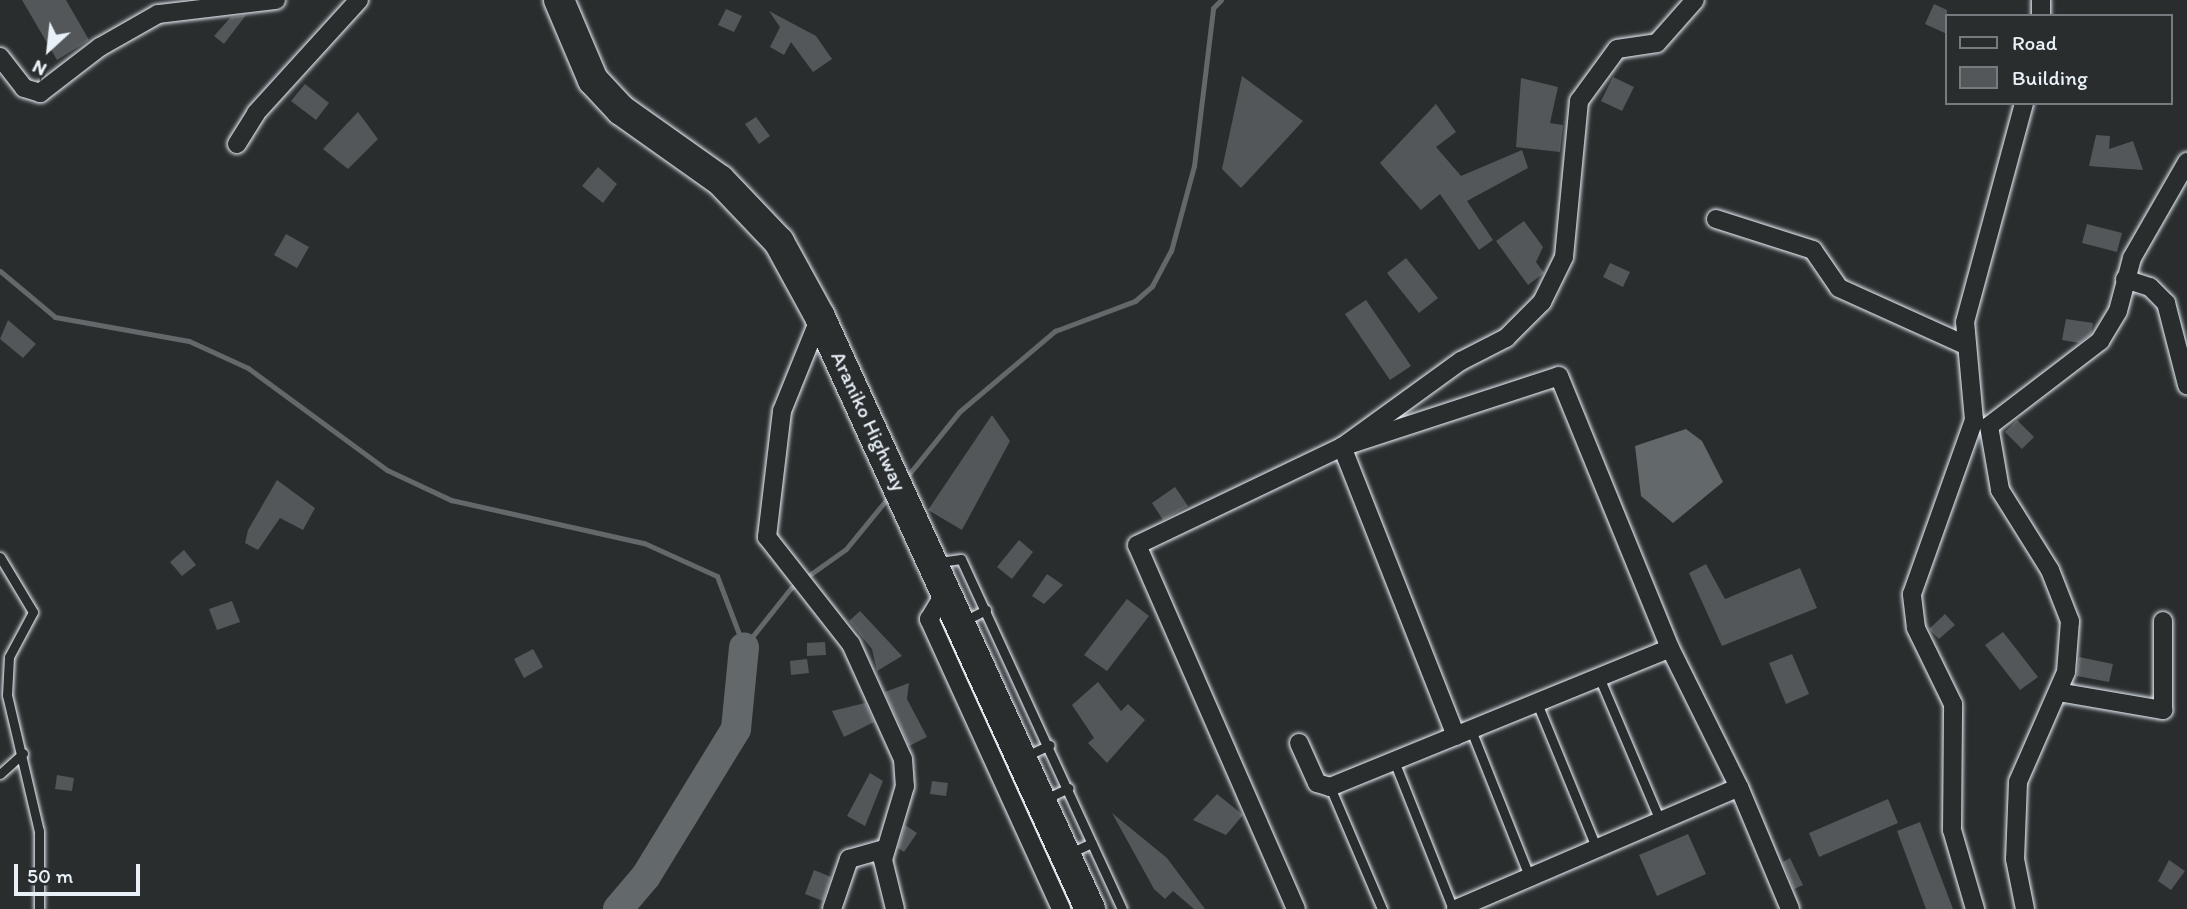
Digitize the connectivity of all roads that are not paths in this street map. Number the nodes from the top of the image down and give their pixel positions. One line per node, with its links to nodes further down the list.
1 (276, 0): 5 (street)
2 (359, 0): 7 (street)
3 (559, 0): 11 (highway, Araniko Highway)
4 (1695, 0): 15 (street)
5 (0, 57)
6 (2023, 105): 12 (street)
7 (237, 144)
8 (2187, 162): 10 (street)
9 (1716, 219): 12 (street)
10 (2125, 279): 13 (street); 14 (street)
11 (820, 317): 17 (highway, Araniko Highway); 37 (street)
12 (1965, 345): 14 (street)
13 (2187, 385)
14 (1982, 423): 23 (street); 50 (street)
15 (1342, 447): 21 (street); 25 (street); 46 (street)
16 (0, 557): 28 (lane)
17 (933, 563): 18 (highway, Araniko Highway); 19 (lane)
18 (946, 591): 19 (highway, Araniko Highway); 44 (street)
19 (973, 617): 27 (lane); 29 (highway, Araniko Highway)
20 (2163, 621): 23 (street)
21 (1670, 648): 22 (street); 33 (street)
22 (1599, 677): 24 (street); 36 (lane)
23 (2058, 692): 51 (street)
24 (1536, 703): 25 (street); 39 (lane)
25 (1463, 733): 30 (street); 40 (lane)
26 (1299, 743): 32 (street)
27 (1050, 745): 29 (lane); 34 (lane)
28 (23, 752): 31 (lane); 41 (lane)
29 (1021, 758): 35 (highway, Araniko Highway)
30 (1394, 761): 32 (street); 48 (lane)
31 (0, 774)
32 (1331, 787): 47 (lane)
33 (1739, 787): 36 (street); 49 (street)
34 (1069, 788): 35 (lane); 38 (lane)
35 (1041, 801): 38 (highway, Araniko Highway)
36 (1660, 821): 39 (street)
37 (885, 849): 42 (street); 43 (street)
38 (1079, 849): 44 (highway, Araniko Highway); 45 (lane)
39 (1597, 849): 40 (street)
40 (1530, 877): 48 (street)
41 (39, 909)
42 (832, 909)
43 (895, 909)
44 (1083, 909)
45 (1122, 909)
46 (1296, 909)
47 (1382, 909)
48 (1455, 909)
49 (1790, 909)
50 (1975, 909)
51 (2025, 909)

